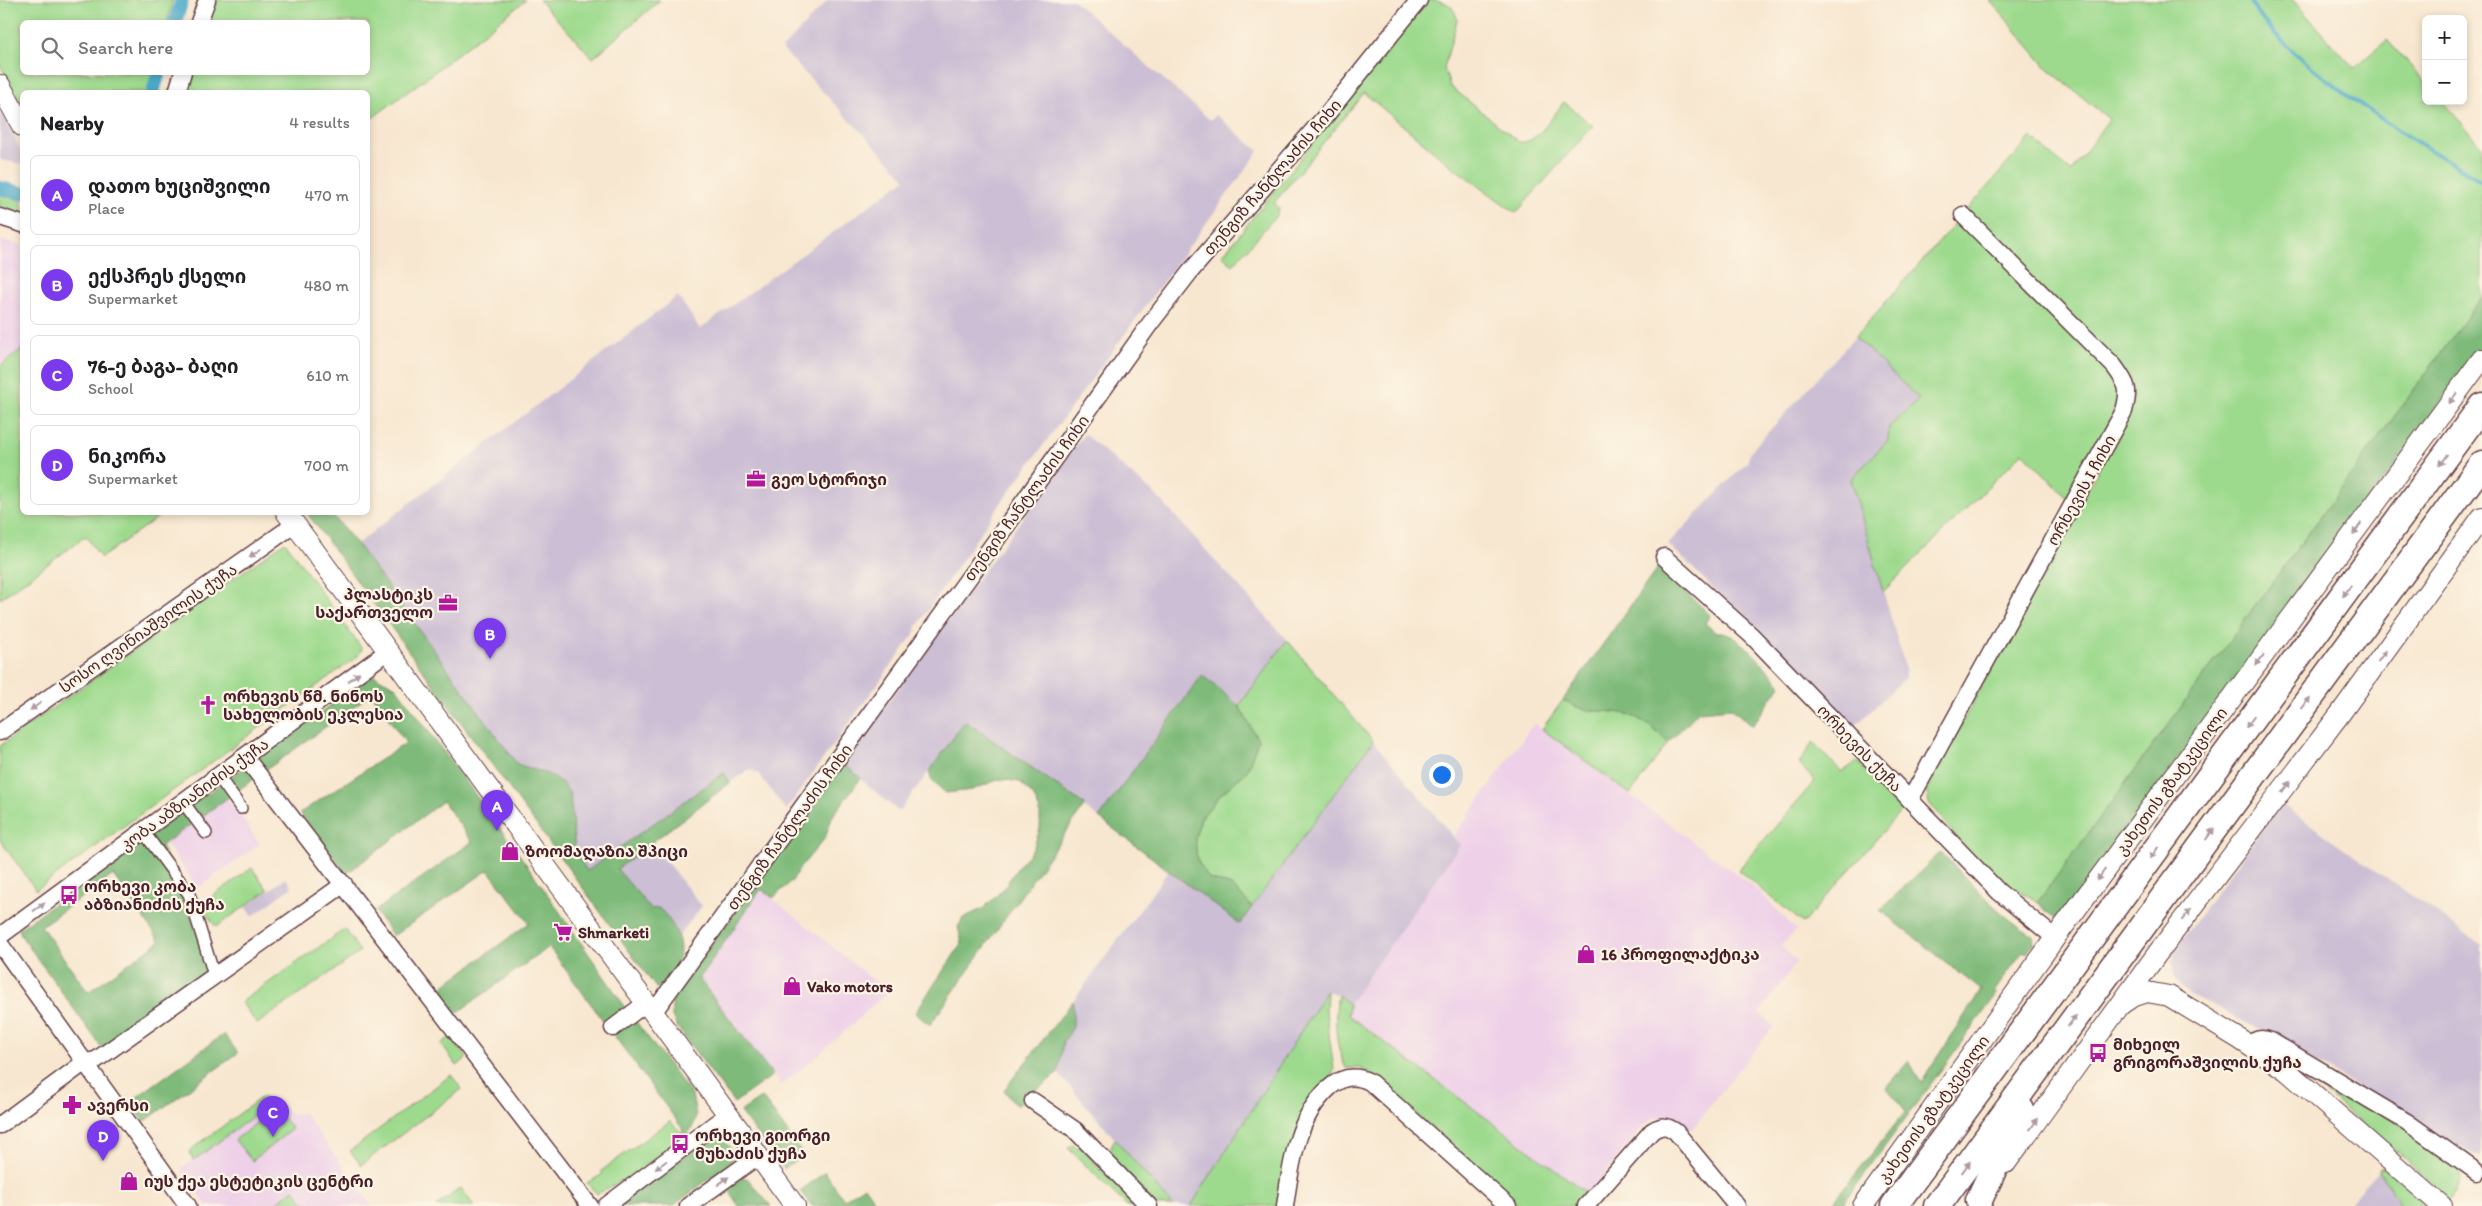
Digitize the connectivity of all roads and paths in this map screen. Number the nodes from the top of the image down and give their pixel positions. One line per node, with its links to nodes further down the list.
1 (206, 0): 3 (street)
2 (1420, 0): 34 (street, თენგიზ ჩანტლაძის ჩიხი)
3 (200, 20)
4 (182, 75): 6 (street)
5 (0, 85): 7 (street)
6 (178, 90)
7 (20, 122)
8 (1963, 214): 21 (street, ორხევის I ჩიხი)
9 (0, 217): 10 (street)
10 (20, 223)
11 (2482, 359): 28 (street, კახეთის გზატკეცილი, one-way to 28)
12 (2482, 406): 44 (highway, კახეთის გზატკეცილი, one-way to 44)
13 (2482, 464): 37 (highway, one-way to 13)
14 (2482, 516): 30 (street, one-way to 14)
15 (291, 518): 17 (street); 18 (street, სოსო ღვინიაშვილის ქუჩა, one-way to 18)
16 (1664, 557): 21 (street, ორხევის ქუჩა)
17 (388, 651): 19 (street, კობა აბზიანიძის ქუჩა, one-way to 17); 34 (street)
18 (0, 732)
19 (245, 757): 20 (street, კობა აბზიანიძის ქუჩა); 26 (street)
20 (218, 776): 22 (street, კობა აბზიანიძის ქუჩა); 23 (street)
21 (1910, 800): 28 (street, ორხევის ქუჩა)
22 (182, 802): 24 (street, კობა აბზიანიძის ქუჩა); 25 (street)
23 (241, 808)
24 (143, 831): 27 (street, კობა აბზიანიძის ქუჩა, one-way to 24); 31 (street)
25 (206, 834)
26 (344, 884): 31 (street); 47 (street)
27 (0, 936)
28 (2055, 938): 56 (street, კახეთის გზატკეცილი)
29 (0, 944): 38 (street)
30 (2156, 954): 32 (street); 33 (street)
31 (214, 975): 38 (street)
32 (2169, 996): 33 (street); 36 (street)
33 (2119, 1006): 45 (street, one-way to 33)
34 (650, 1008): 35 (street, თენგიზ ჩანტლაძის ჩიხი); 40 (street)
35 (612, 1028)
36 (2248, 1045): 43 (street); 60 (street)
37 (2047, 1055): 45 (highway); 59 (highway, one-way to 37)
38 (85, 1062): 41 (street); 46 (street)
39 (1033, 1101): 51 (street)
40 (728, 1114): 42 (street); 48 (street, one-way to 48)
41 (0, 1125)
42 (758, 1156): 49 (street, one-way to 42); 50 (street)
43 (2477, 1172)
44 (1910, 1185): 57 (highway); 58 (highway, კახეთის გზატკეცილი)
45 (1976, 1203)
46 (188, 1206)
47 (590, 1206)
48 (606, 1206)
49 (688, 1206)
50 (795, 1206)
51 (1149, 1206)
52 (1285, 1206): 53 (street)
53 (1508, 1206)
54 (1586, 1206): 55 (street)
55 (1737, 1206)
56 (1863, 1206)
57 (1887, 1206)
58 (1894, 1206)
59 (1937, 1206)
60 (2442, 1206)

